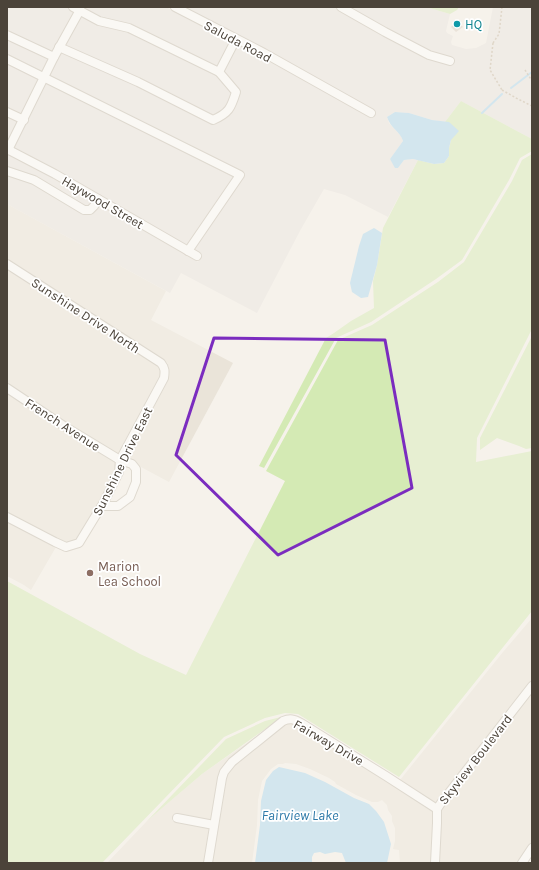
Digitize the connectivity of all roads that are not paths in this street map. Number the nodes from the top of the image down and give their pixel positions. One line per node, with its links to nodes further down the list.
1 (175, 7): 5 (street, Saluda Road)
2 (341, 7): 9 (street)
3 (76, 9): 6 (street); 10 (street)
4 (8, 35): 7 (street)
5 (236, 39): 10 (street); 13 (street, Saluda Road)
6 (59, 47): 7 (street); 10 (street)
7 (54, 57): 11 (street)
8 (7, 59): 11 (street)
9 (450, 61)
10 (219, 72)
11 (44, 77): 14 (street); 18 (street)
12 (7, 112): 14 (street)
13 (371, 113)
14 (24, 120): 15 (street)
15 (8, 149): 17 (street, Haywood Street)
16 (7, 171): 17 (street)
17 (98, 199): 18 (street, Haywood Street)
18 (188, 251): 19 (street, Haywood Street)
19 (198, 256)
20 (7, 264): 21 (street, Sunshine Drive North)
21 (164, 367): 23 (street, Sunshine Drive East)
22 (7, 388): 23 (street, French Avenue)
23 (120, 460): 24 (street, Sunshine Drive East); 24 (street, French Avenue)
24 (102, 506): 25 (street, Sunshine Drive East)
25 (7, 517)
26 (532, 686): 27 (street, Skyview Boulevard)
27 (437, 809): 29 (street, Fairway Drive); 32 (street, Skyview Boulevard)
28 (177, 818): 29 (street)
29 (214, 825): 31 (street, Fairway Drive)
30 (532, 848): 33 (street)
31 (208, 863)
32 (435, 863)
33 (522, 863)

